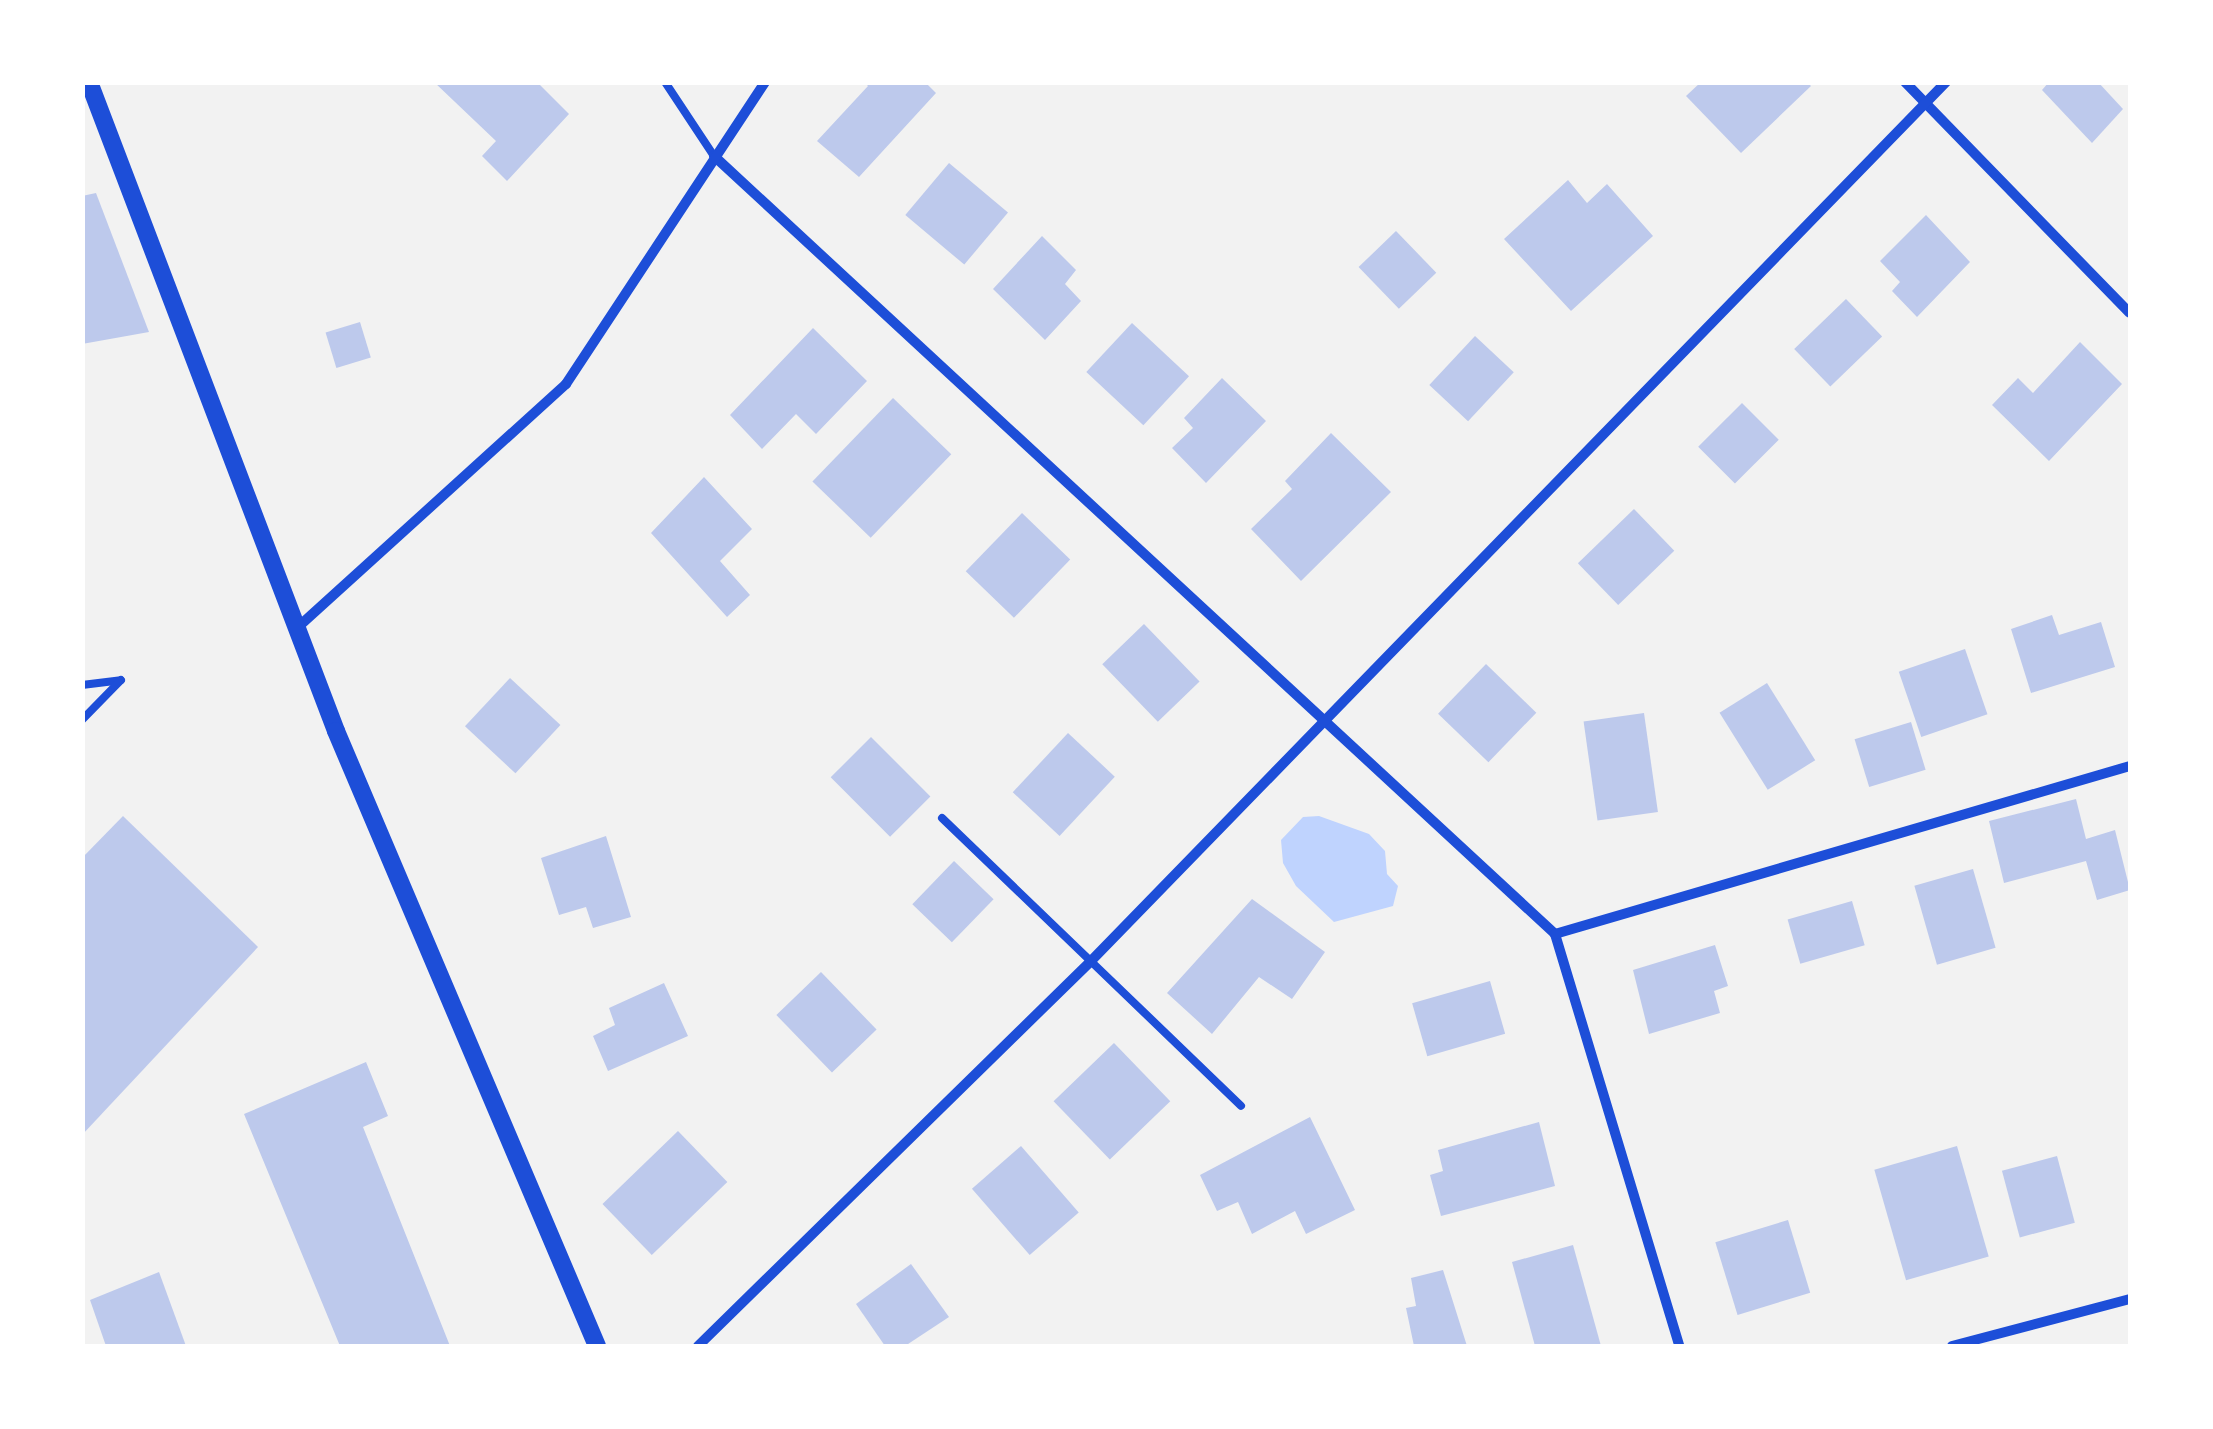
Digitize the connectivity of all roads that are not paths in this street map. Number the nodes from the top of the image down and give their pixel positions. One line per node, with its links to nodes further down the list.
1 (89, 82): 9 (street)
2 (664, 82): 7 (lane)
3 (766, 82): 7 (street)
4 (1905, 82): 6 (street)
5 (1946, 82): 6 (street)
6 (1924, 102): 8 (street); 12 (street)
7 (714, 156): 9 (street); 12 (street)
8 (2130, 312)
9 (297, 628): 19 (street)
10 (82, 686): 11 (lane)
11 (82, 720)
12 (1328, 720): 15 (street); 16 (street)
13 (2130, 766): 15 (street)
14 (942, 818): 16 (lane)
15 (1554, 934): 21 (street)
16 (1090, 962): 17 (lane); 20 (street)
17 (1242, 1106)
18 (2130, 1299): 22 (street)
19 (597, 1346)
20 (698, 1346)
21 (1679, 1346)
22 (1952, 1346)

